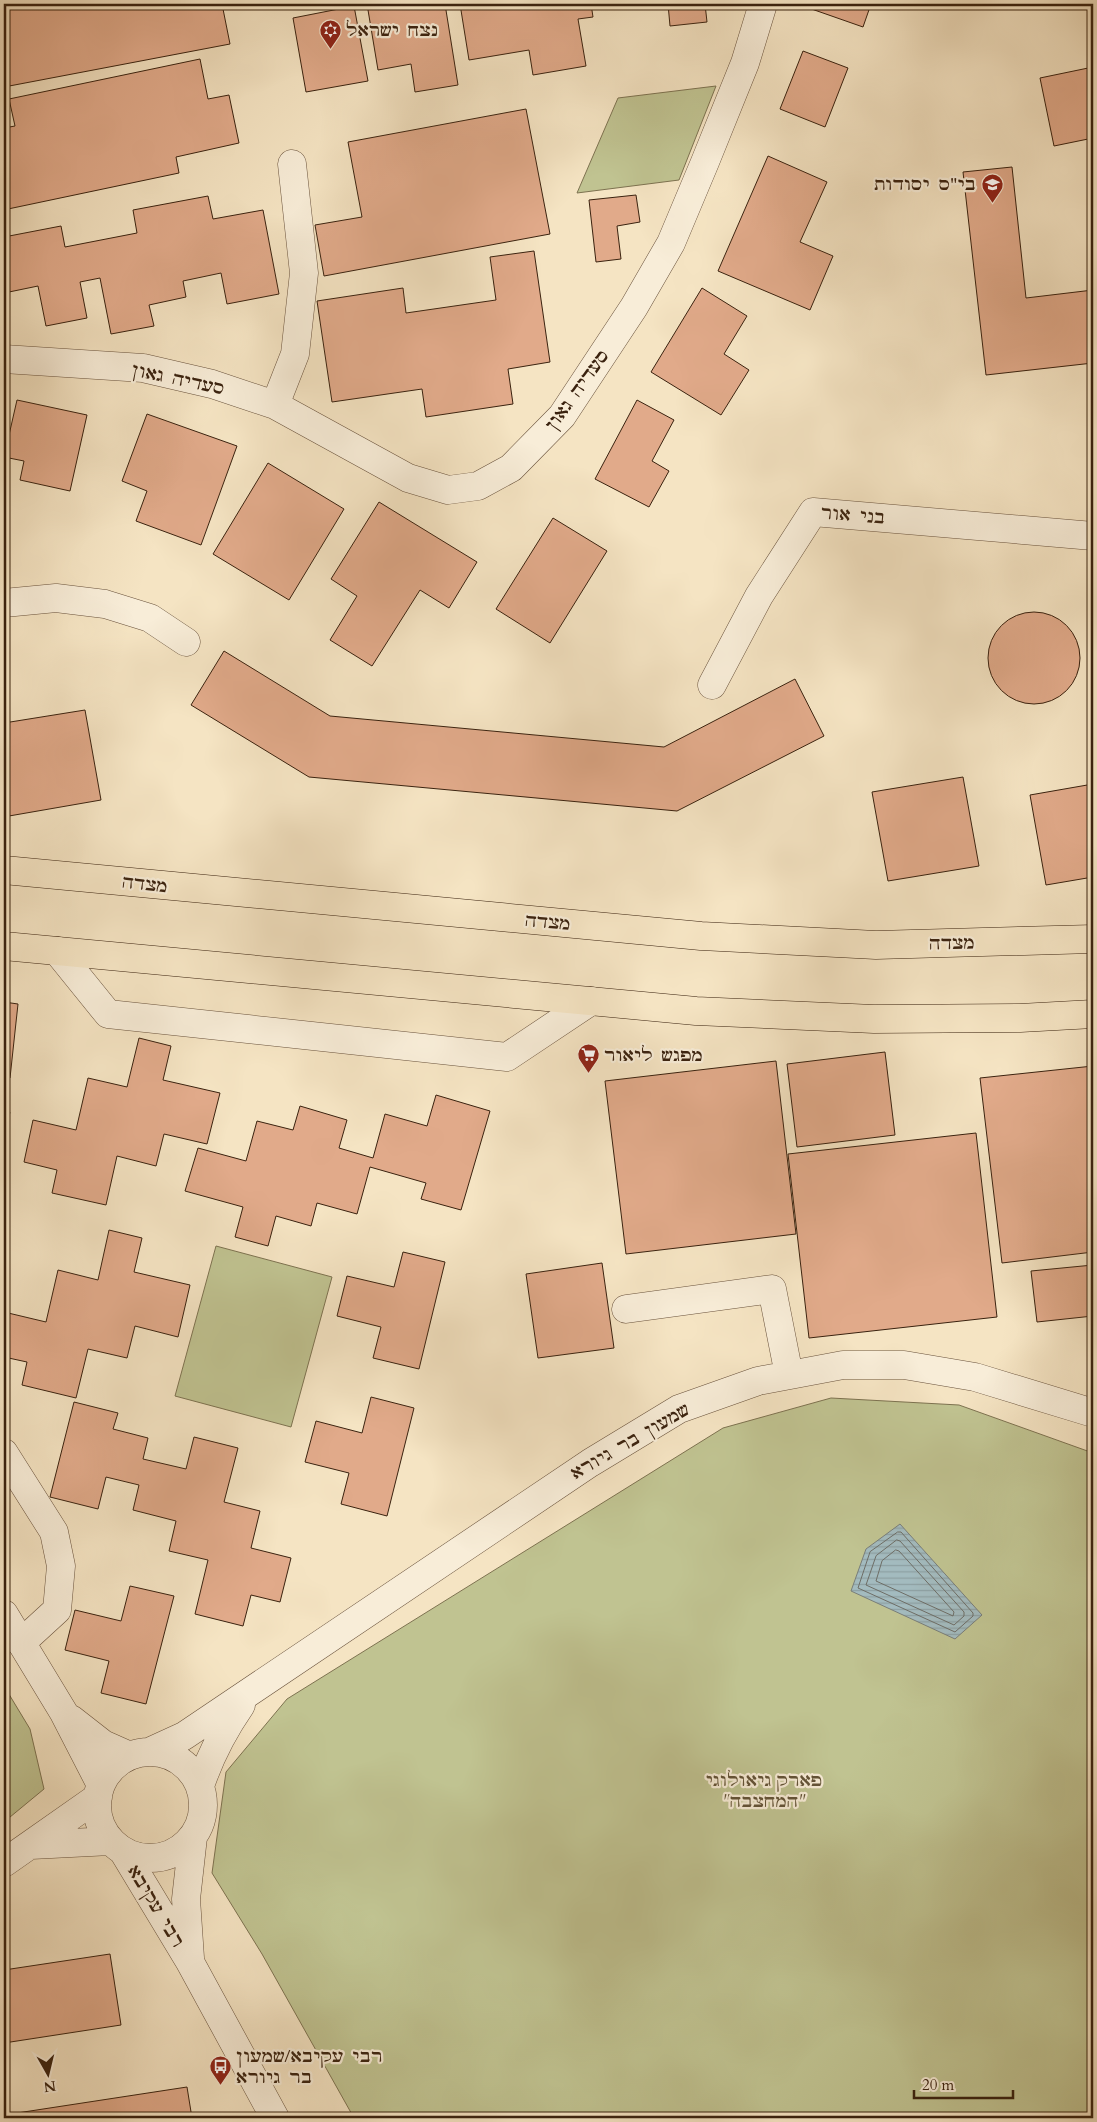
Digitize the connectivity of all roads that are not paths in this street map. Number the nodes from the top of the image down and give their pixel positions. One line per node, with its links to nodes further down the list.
1 (763, 4): 4 (street, סעדיה גאון)
2 (292, 164): 4 (street)
3 (4, 359): 4 (street, סעדיה גאון)
4 (276, 405)
5 (1093, 536): 8 (street, בני אור)
6 (4, 603): 7 (street)
7 (186, 642)
8 (712, 685)
9 (4, 870): 10 (main road, מצדה)
10 (1093, 939)
11 (4, 946): 12 (main road)
12 (57, 951): 13 (main road); 13 (street)
13 (591, 1001): 14 (main road)
14 (1093, 1014)
15 (626, 1309): 16 (street)
16 (788, 1376): 17 (street, שמעון בר גיורא); 21 (street, שמעון בר גיורא)
17 (1093, 1413)
18 (4, 1453): 20 (street)
19 (4, 1614): 20 (street)
20 (21, 1643): 22 (street)
21 (251, 1692): 23 (street, שמעון בר גיורא); 24 (street, שמעון בר גיורא)
22 (64, 1713): 23 (street); 25 (street)
23 (140, 1754): 24 (street); 25 (street)
24 (200, 1786): 26 (street)
25 (99, 1791): 27 (street); 28 (street)
26 (193, 1837): 28 (street); 30 (street, רבי עקיבא)
27 (30, 1846): 28 (street); 29 (street)
28 (117, 1846): 30 (street, רבי עקיבא)
29 (4, 1864)
30 (190, 1962): 31 (street, רבי עקיבא)
31 (275, 2118)

